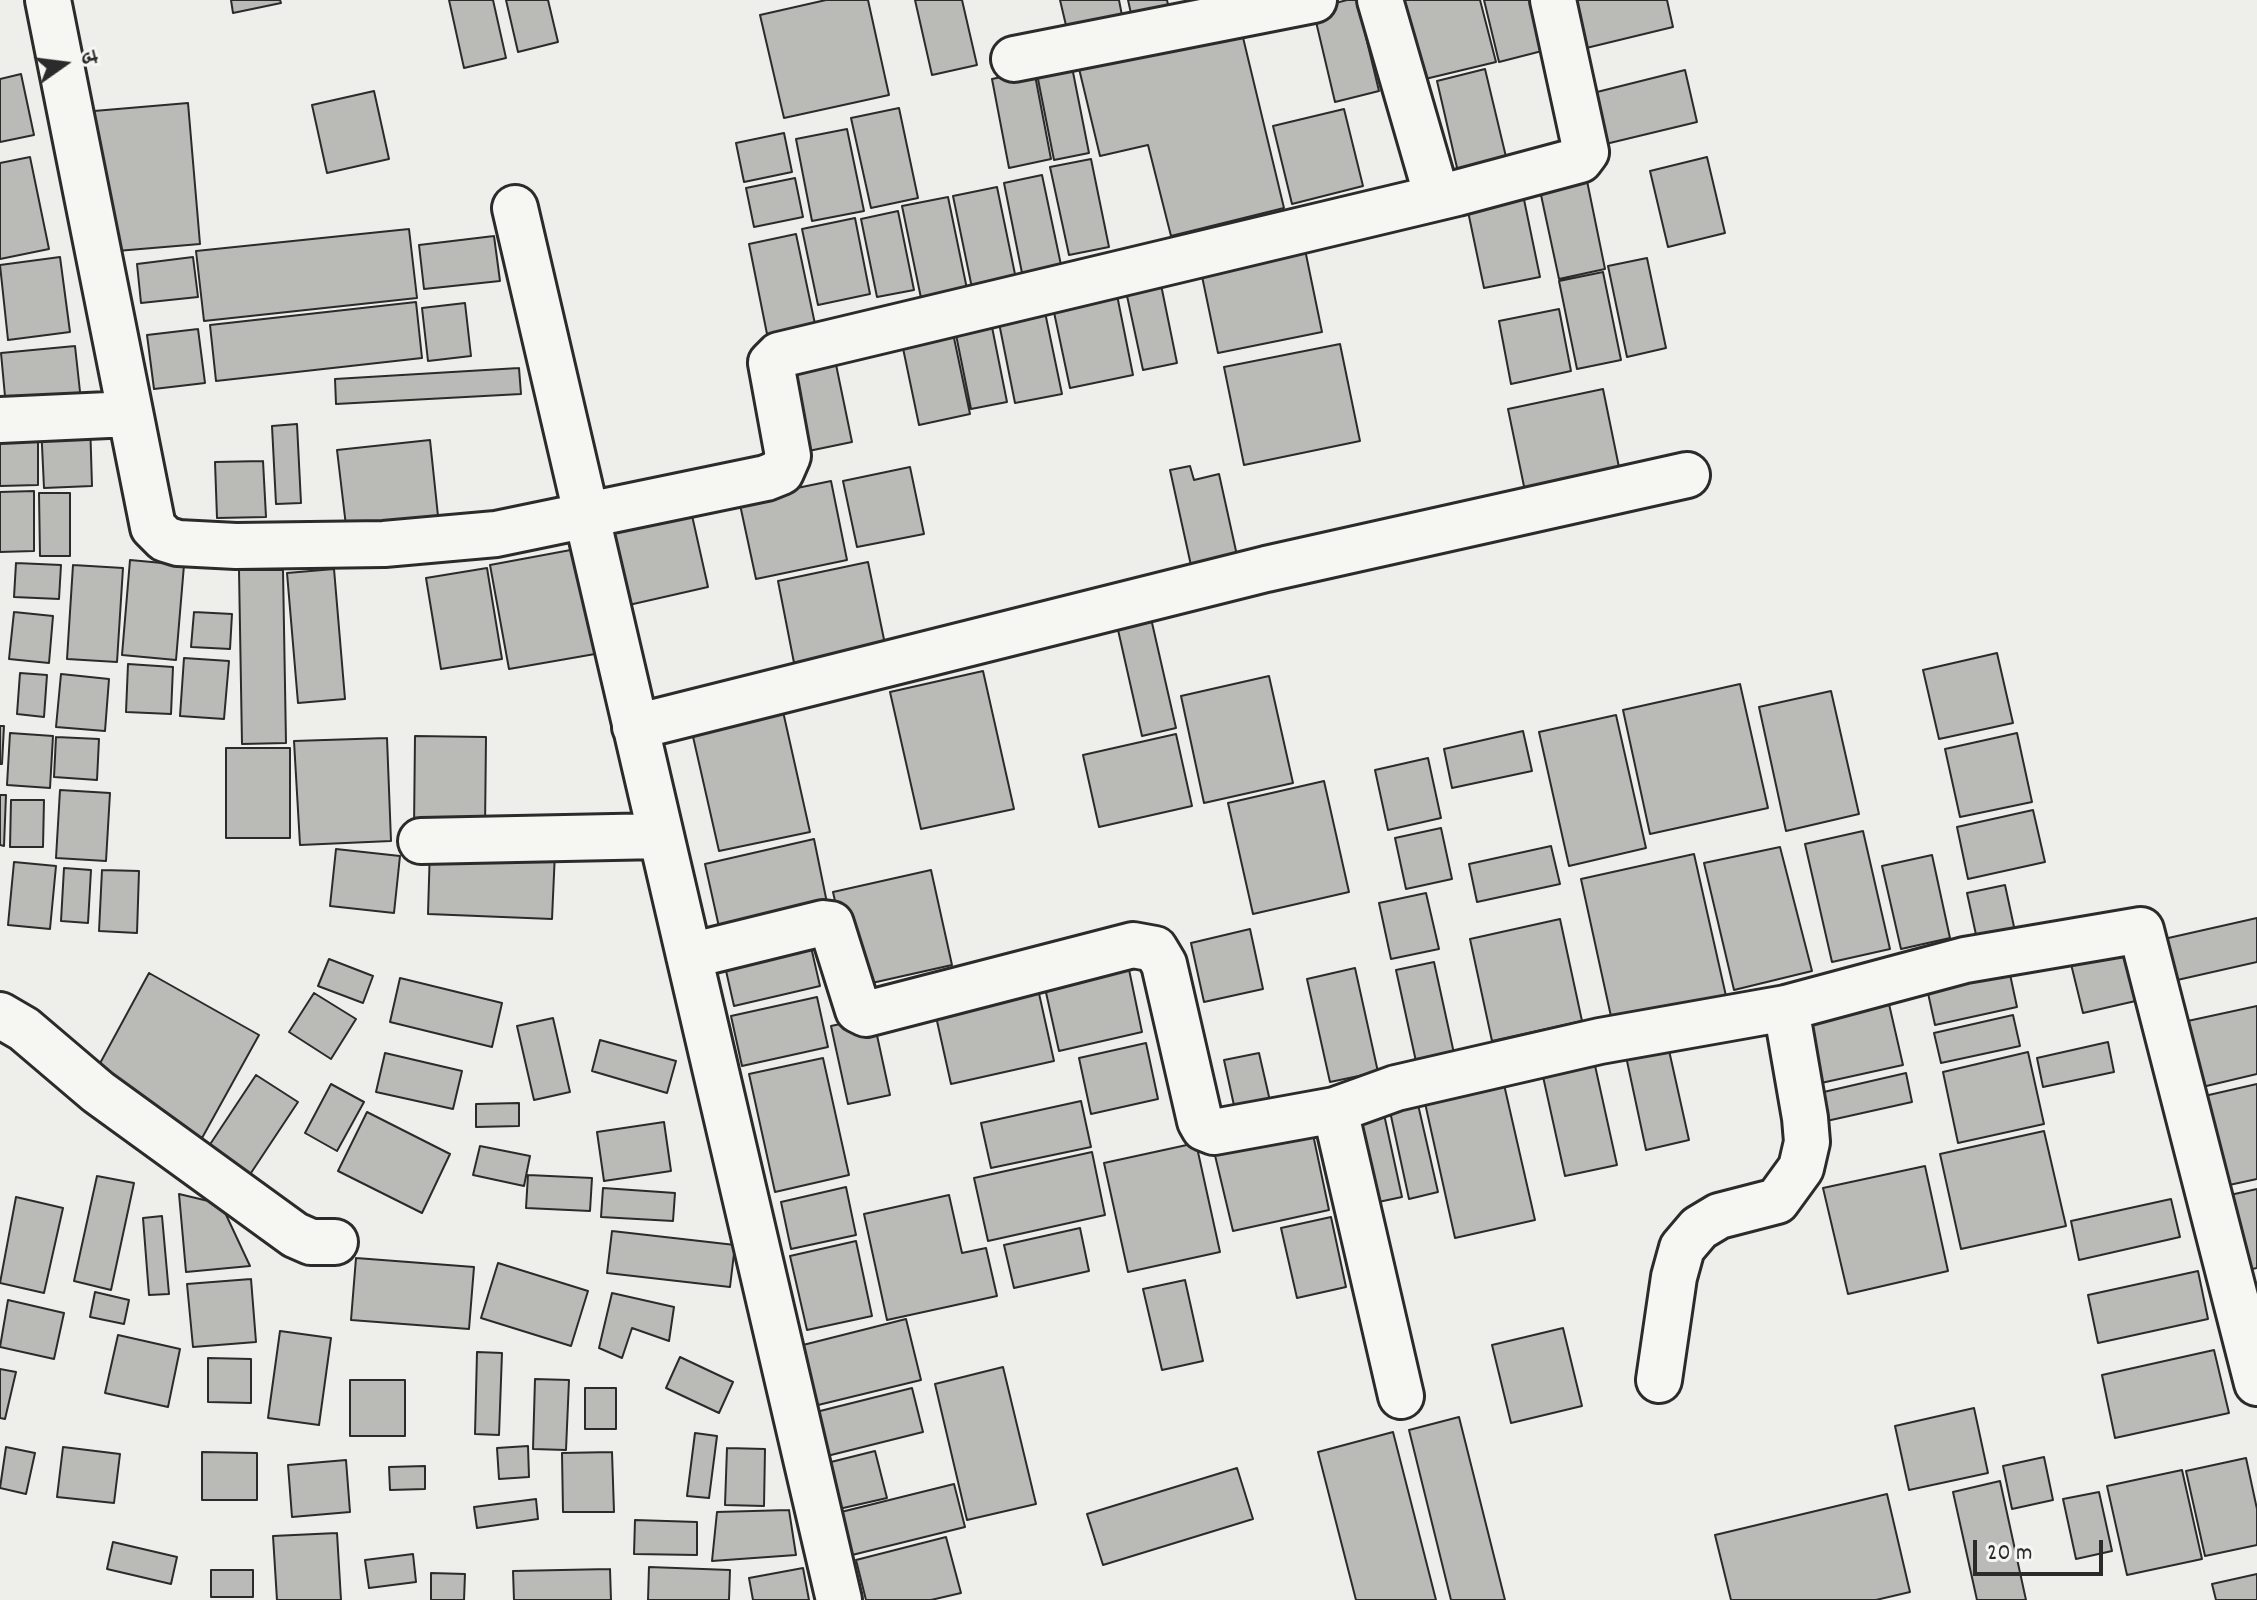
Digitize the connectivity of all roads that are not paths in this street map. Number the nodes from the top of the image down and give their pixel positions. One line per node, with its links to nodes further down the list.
1 (48, 0): 8 (street)
2 (1314, 0): 5 (street)
3 (1380, 0): 6 (street)
4 (1553, 0): 6 (street)
5 (1014, 59)
6 (1437, 197): 11 (street)
7 (515, 208): 11 (street)
8 (130, 414): 9 (street); 11 (street)
9 (0, 420)
10 (1687, 475): 12 (street)
11 (586, 515): 12 (street)
12 (635, 727): 13 (street)
13 (661, 836): 14 (street); 15 (street)
14 (421, 841)
15 (689, 956): 18 (street); 23 (street)
16 (1786, 1008): 18 (street); 20 (street); 21 (street)
17 (0, 1015): 19 (street)
18 (1335, 1110): 22 (street)
19 (335, 1242)
20 (1659, 1380)
21 (2257, 1383)
22 (1401, 1396)
23 (839, 1600)

